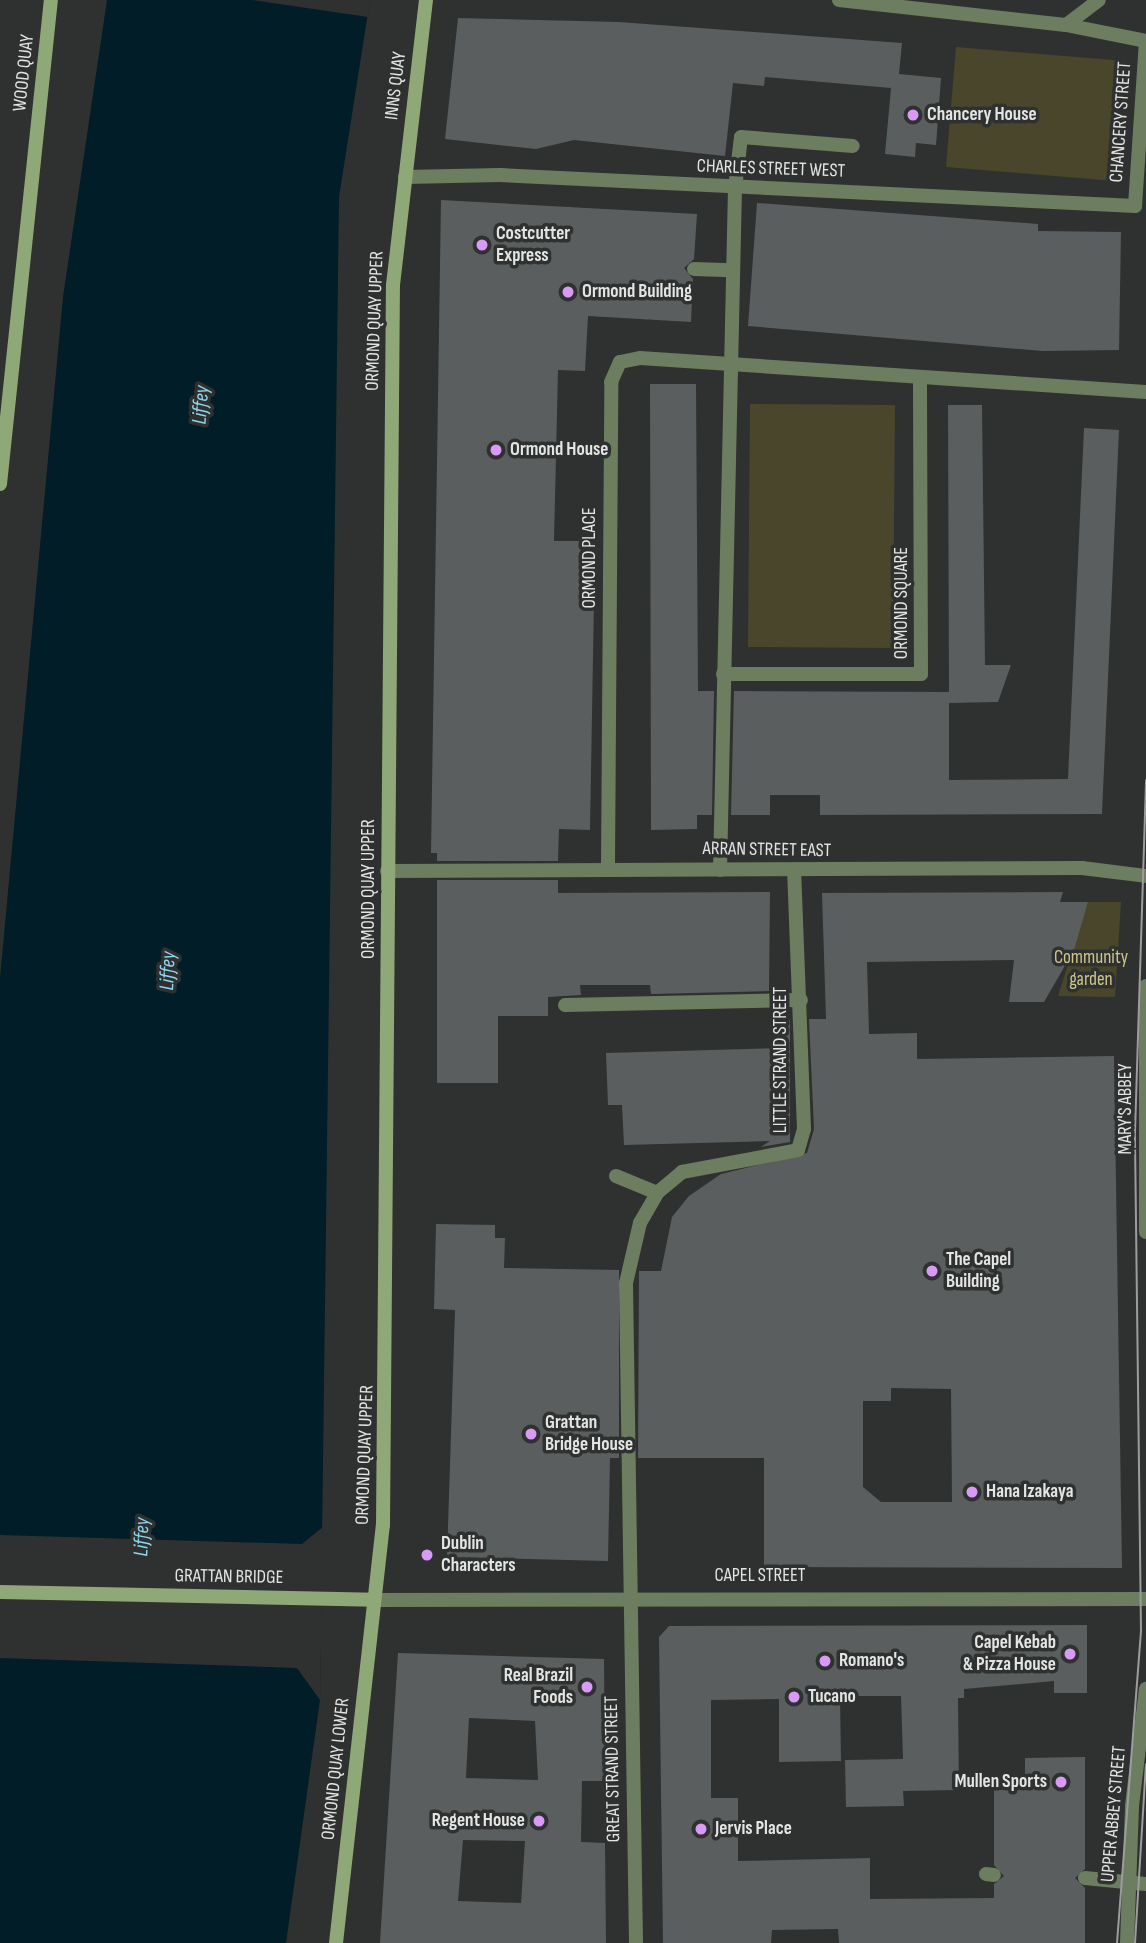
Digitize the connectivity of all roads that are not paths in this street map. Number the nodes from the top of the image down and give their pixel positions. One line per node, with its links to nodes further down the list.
1 (51, 0): 16 (main road, WOOD QUAY)
2 (426, 0): 8 (main road, INNS QUAY)
3 (839, 0): 5 (street)
4 (1099, 0): 5 (street)
5 (1066, 25): 6 (street)
6 (1146, 41): 10 (street, CHANCERY STREET)
7 (853, 146): 9 (street)
8 (405, 177): 9 (street, CHARLES STREET WEST); 19 (main road, ORMOND QUAY UPPER)
9 (735, 188): 10 (street, CHARLES STREET WEST); 12 (street)
10 (1135, 206)
11 (694, 269): 12 (street)
12 (730, 270): 13 (street)
13 (727, 363): 14 (street); 17 (street); 18 (street, ORMOND PLACE)
14 (920, 377): 15 (street); 17 (street, ORMOND SQUARE)
15 (1146, 392)
16 (0, 484)
17 (723, 674): 20 (street)
18 (608, 865): 19 (street, ARRAN STREET EAST); 20 (street, ARRAN STREET EAST)
19 (387, 870): 33 (main road, ORMOND QUAY UPPER)
20 (720, 870): 21 (street, ARRAN STREET EAST)
21 (794, 871): 22 (street, ARRAN STREET EAST); 24 (street, LITTLE STRAND STREET)
22 (1146, 876)
23 (1146, 986): 27 (street, MARY'S ABBEY)
24 (801, 1000): 25 (street); 28 (street, LITTLE STRAND STREET)
25 (565, 1005)
26 (616, 1176): 28 (street)
27 (1146, 1192): 29 (street, MARY'S ABBEY)
28 (657, 1193): 31 (street, LITTLE STRAND STREET)
29 (1146, 1232)
30 (0, 1592): 33 (main road, GRATTAN BRIDGE)
31 (630, 1595): 32 (street, CAPEL STREET); 33 (street, CAPEL STREET); 39 (street, GREAT STRAND STREET)
32 (1146, 1599)
33 (374, 1600): 38 (main road, ORMOND QUAY LOWER)
34 (1146, 1689): 36 (street, UPPER ABBEY STREET)
35 (1085, 1878): 36 (street)
36 (1127, 1883): 37 (street); 40 (street, UPPER ABBEY STREET)
37 (1146, 1884)
38 (336, 1943)
39 (635, 1943)
40 (1127, 1943)

